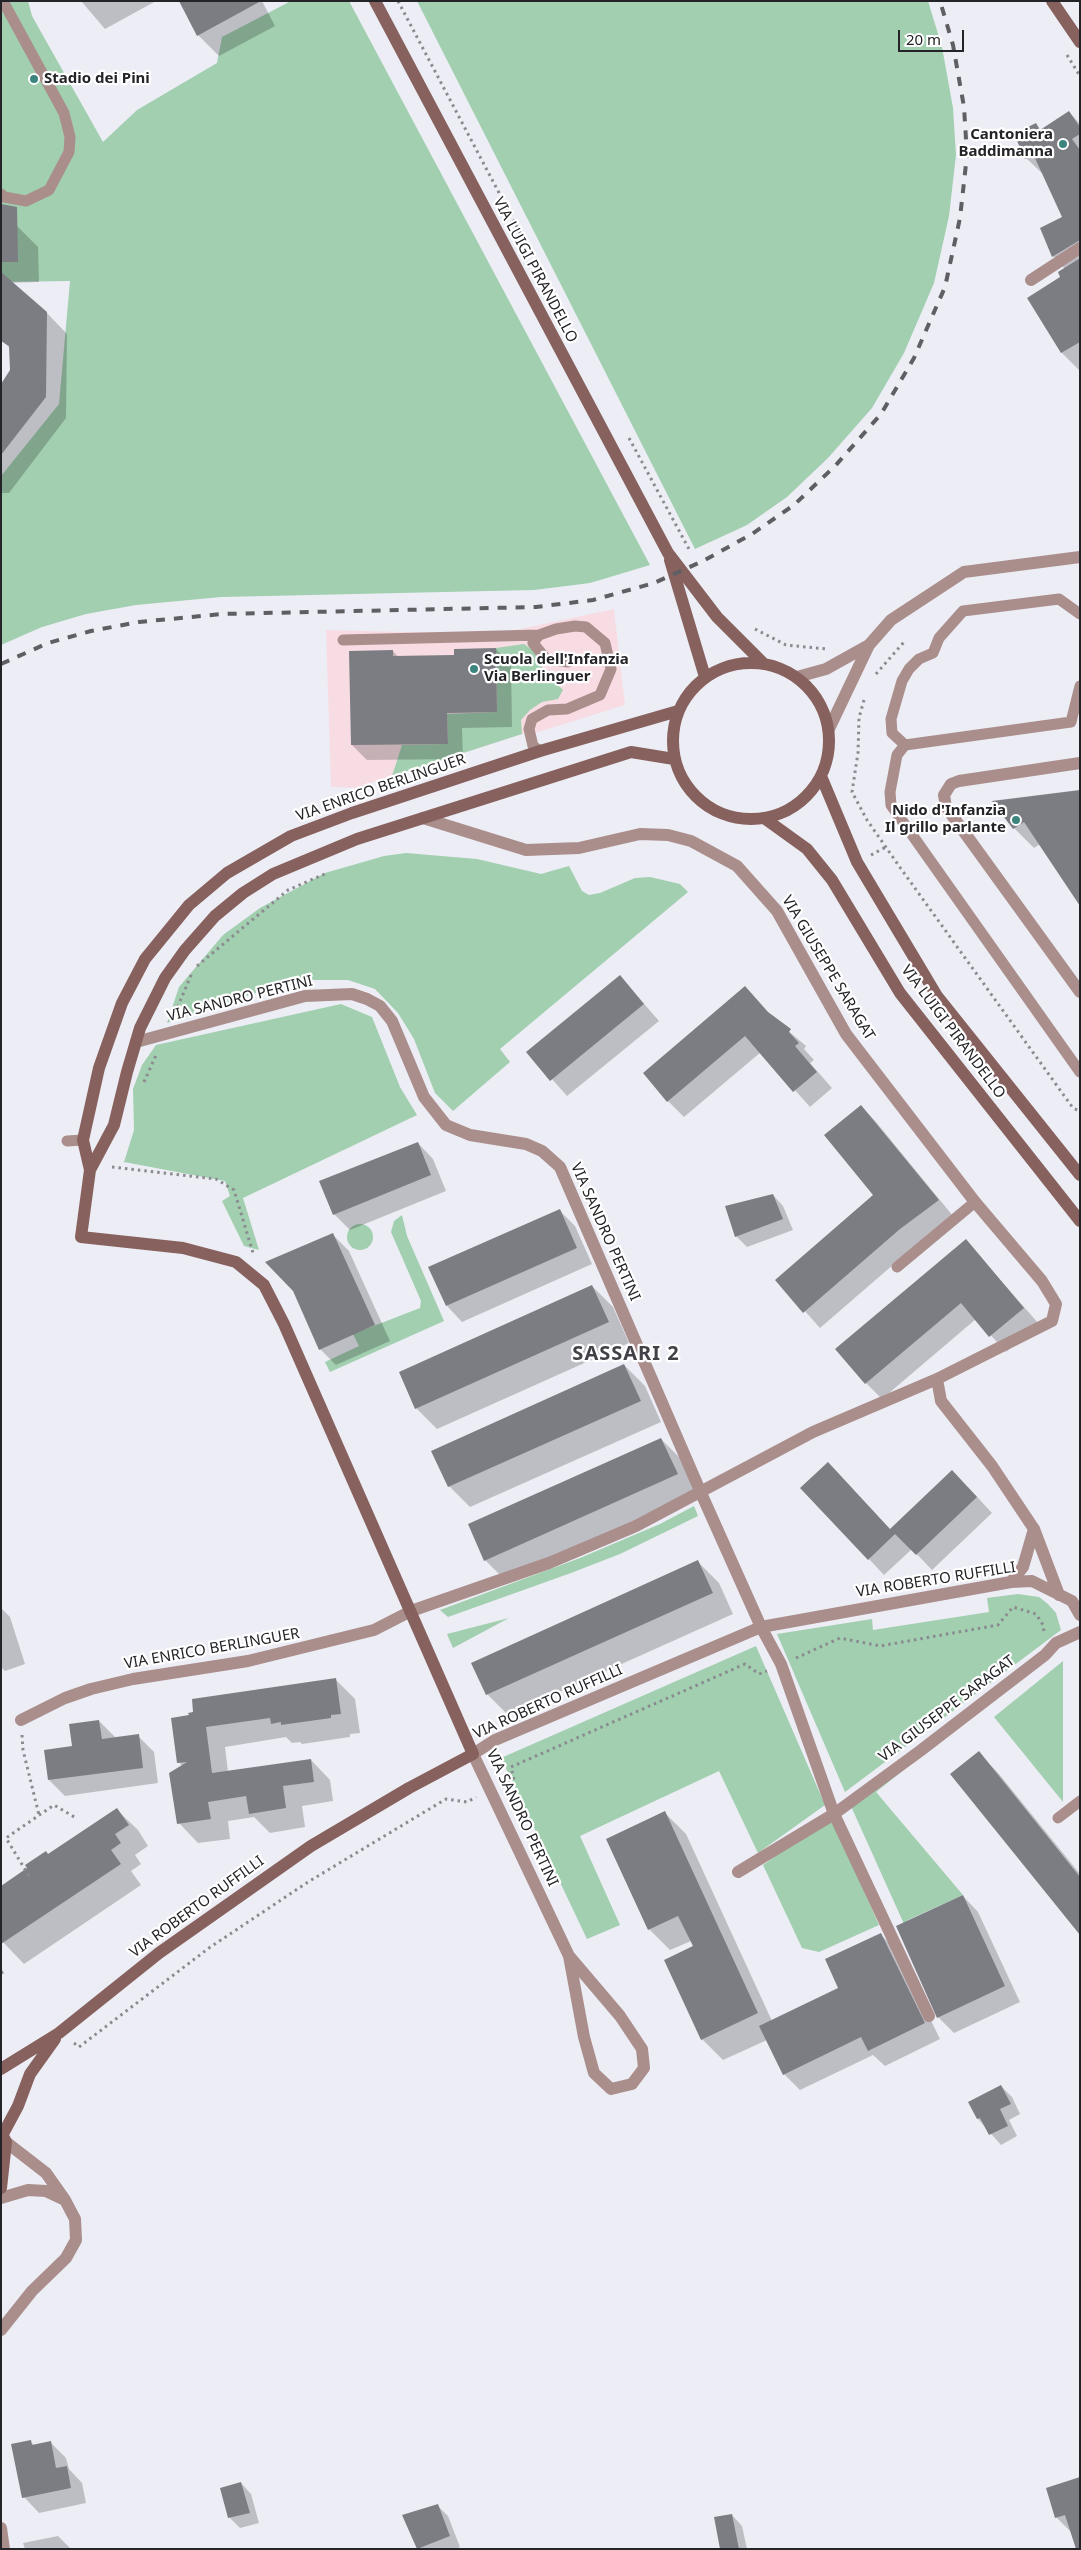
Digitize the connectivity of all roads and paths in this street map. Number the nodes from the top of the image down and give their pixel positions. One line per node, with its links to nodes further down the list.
1 (3, 1): 7 (lane)
2 (375, 1): 12 (street, VIA LUIGI PIRANDELLO)
3 (398, 1): 10 (path)
4 (1052, 1): 5 (street)
5 (1075, 27): 6 (street)
6 (1080, 42)
7 (1, 194)
8 (1080, 248): 9 (street)
9 (1031, 280)
10 (549, 287)
11 (628, 436): 13 (path)
12 (668, 553): 22 (street, VIA LUIGI PIRANDELLO); 25 (street, VIA LUIGI PIRANDELLO)
13 (694, 556)
14 (1080, 557): 20 (street)
15 (1080, 614): 30 (lane)
16 (752, 627): 23 (path)
17 (538, 635): 18 (lane); 21 (lane); 31 (lane)
18 (343, 640)
19 (904, 642): 24 (path)
20 (870, 645): 23 (street); 24 (street)
21 (568, 662)
22 (763, 663): 25 (street); 26 (street)
23 (841, 663): 26 (street)
24 (856, 674): 29 (street)
25 (705, 677): 28 (street)
26 (797, 677): 29 (street)
27 (1080, 686): 30 (lane)
28 (678, 711): 31 (street, VIA ENRICO BERLINGUER); 32 (street)
29 (829, 729): 34 (street)
30 (905, 745): 41 (lane)
31 (540, 751): 43 (street, VIA ENRICO BERLINGUER)
32 (674, 759): 35 (street, VIA ENRICO BERLINGUER); 36 (street)
33 (1080, 763): 38 (street)
34 (821, 776): 36 (street); 47 (street, VIA LUIGI PIRANDELLO)
35 (423, 818): 40 (street, VIA ENRICO BERLINGUER); 48 (street, VIA GIUSEPPE SARAGAT)
36 (764, 818): 49 (street, VIA LUIGI PIRANDELLO)
37 (329, 872): 39 (path)
38 (1080, 992)
39 (166, 1034): 40 (street, VIA SANDRO PERTINI); 42 (path); 54 (street, VIA SANDRO PERTINI)
40 (136, 1042): 46 (street, VIA ENRICO BERLINGUER)
41 (1080, 1072)
42 (141, 1088)
43 (83, 1140): 44 (lane); 46 (street, VIA ENRICO BERLINGUER)
44 (67, 1141)
45 (114, 1160): 51 (path)
46 (90, 1170): 50 (street, VIA ENRICO BERLINGUER)
47 (1080, 1175)
48 (975, 1202): 52 (lane); 53 (street, VIA GIUSEPPE SARAGAT)
49 (1080, 1221)
50 (81, 1237): 58 (street, VIA SANDRO PERTINI)
51 (256, 1263)
52 (897, 1267)
53 (937, 1379): 54 (street); 55 (street)
54 (701, 1493): 58 (street); 60 (street, VIA SANDRO PERTINI)
55 (1034, 1529): 56 (street); 57 (street)
56 (1011, 1582): 57 (street, VIA ROBERTO RUFFILLI); 60 (street, VIA ROBERTO RUFFILLI)
57 (1059, 1595): 59 (street, VIA ROBERTO RUFFILLI)
58 (411, 1611): 62 (street, VIA ENRICO BERLINGUER); 63 (street, VIA SANDRO PERTINI)
59 (1080, 1614)
60 (761, 1627): 63 (street, VIA ROBERTO RUFFILLI); 67 (street)
61 (1080, 1632): 67 (street, VIA GIUSEPPE SARAGAT)
62 (21, 1720): 68 (path)
63 (473, 1754): 65 (street, VIA SANDRO PERTINI); 75 (street, VIA ROBERTO RUFFILLI)
64 (504, 1774): 65 (path)
65 (490, 1790): 73 (street, VIA SANDRO PERTINI); 75 (path)
66 (1080, 1801): 70 (lane)
67 (834, 1814): 71 (street, VIA GIUSEPPE SARAGAT); 74 (street)
68 (39, 1815): 69 (path); 72 (path)
69 (76, 1818)
70 (1058, 1818)
71 (738, 1872)
72 (29, 1876)
73 (569, 1956): 73 (street, VIA SANDRO PERTINI)
74 (929, 2016)
75 (60, 2033): 76 (street, VIA ROBERTO RUFFILLI); 77 (street, VIA ROBERTO RUFFILLI)
76 (1, 2068)
77 (3, 2136): 78 (street); 80 (street)
78 (1, 2188)
79 (1, 2198): 80 (street)
80 (65, 2200): 81 (street)
81 (1, 2330)
82 (1, 2528): 83 (street)
83 (4, 2549)

